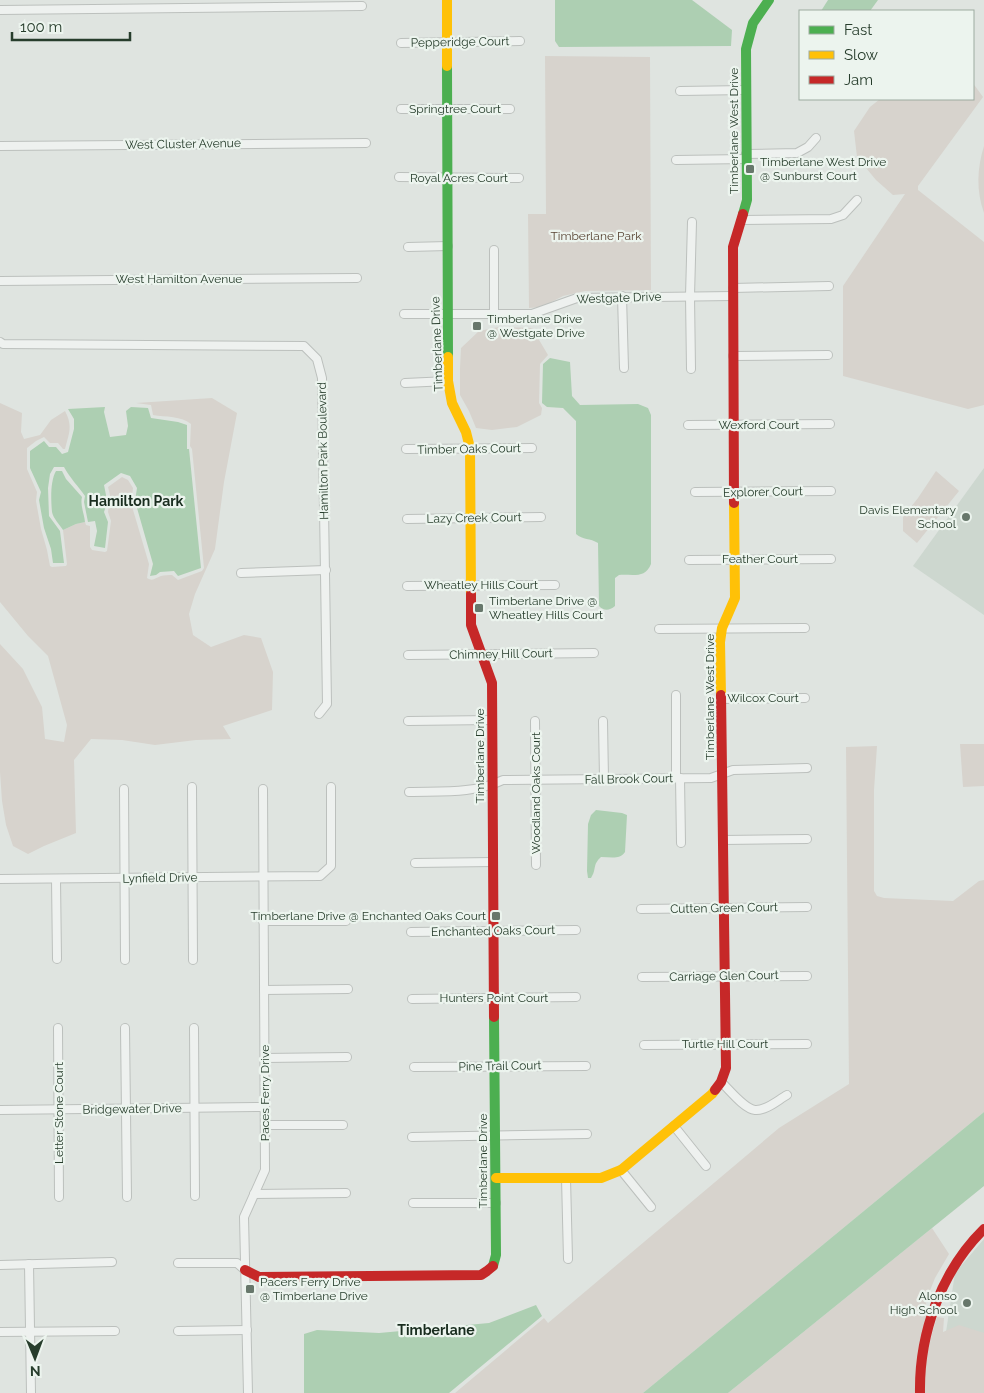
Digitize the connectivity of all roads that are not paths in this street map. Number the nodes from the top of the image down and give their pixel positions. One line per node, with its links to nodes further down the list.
1 (447, 0): 6 (street, Timberlane Drive)
2 (769, 0): 8 (street, Timberlane West Drive)
3 (362, 6): 4 (street)
4 (0, 10)
5 (520, 41): 6 (street, Pepperidge Court)
6 (447, 42): 7 (street, Pepperidge Court); 12 (street, Timberlane Drive)
7 (401, 43)
8 (746, 90): 9 (street); 16 (street, Timberlane West Drive)
9 (680, 91)
10 (400, 109): 12 (street, Springtree Court)
11 (510, 109): 12 (street, Springtree Court)
12 (448, 110): 19 (street, Timberlane Drive)
13 (816, 138): 16 (street)
14 (366, 143): 15 (street, West Cluster Avenue)
15 (0, 146)
16 (746, 156): 17 (street); 22 (street, Timberlane West Drive)
17 (676, 160)
18 (399, 177): 19 (street, Royal Acres Court)
19 (448, 178): 20 (street, Royal Acres Court); 24 (street, Timberlane Drive)
20 (519, 178)
21 (857, 200): 22 (street)
22 (742, 220): 30 (street, Timberlane West Drive)
23 (692, 222): 32 (street)
24 (448, 246): 25 (street); 34 (street, Timberlane Drive)
25 (408, 247)
26 (494, 250): 35 (street)
27 (358, 278): 28 (street, West Hamilton Avenue)
28 (0, 281)
29 (829, 286): 30 (street, Westgate Drive)
30 (733, 292): 32 (street, Westgate Drive); 38 (street, Timberlane West Drive)
31 (622, 296): 32 (street, Westgate Drive); 35 (street, Westgate Drive); 39 (street)
32 (690, 296): 40 (street)
33 (404, 314): 34 (street, Westgate Drive)
34 (448, 314): 35 (street, Westgate Drive); 41 (street, Timberlane Drive)
35 (494, 314)
36 (0, 342): 58 (street, Hamilton Park Boulevard)
37 (828, 355): 38 (street)
38 (733, 356): 45 (street, Timberlane West Drive)
39 (624, 368)
40 (692, 369)
41 (448, 381): 42 (street); 46 (street, Timberlane Drive)
42 (405, 382)
43 (830, 424): 45 (street, Wexford Court)
44 (688, 425): 45 (street, Wexford Court)
45 (734, 425): 51 (street, Timberlane West Drive)
46 (470, 448): 47 (street, Timber Oaks Court); 48 (street, Timber Oaks Court); 52 (street, Timberlane Drive)
47 (532, 448)
48 (406, 449)
49 (831, 491): 51 (street, Explorer Court)
50 (696, 492): 51 (street, Explorer Court)
51 (734, 492): 55 (street, Timberlane West Drive)
52 (470, 517): 53 (street, Lazy Creek Court); 54 (street, Lazy Creek Court); 60 (street, Timberlane Drive)
53 (541, 517)
54 (408, 519)
55 (735, 559): 56 (street, Feather Court); 57 (street, Feather Court); 63 (street, Timberlane West Drive)
56 (831, 559)
57 (689, 560)
58 (326, 570): 59 (street); 72 (street, Hamilton Park Boulevard)
59 (241, 573)
60 (470, 585): 61 (street, Wheatley Hills Court); 62 (street, Wheatley Hills Court); 67 (street, Timberlane Drive)
61 (555, 585)
62 (407, 586)
63 (722, 628): 64 (street); 65 (street); 70 (street, Timberlane West Drive)
64 (805, 628)
65 (659, 629)
66 (594, 653): 67 (street, Chimney Hill Court)
67 (481, 654): 68 (street, Chimney Hill Court); 73 (street, Timberlane Drive)
68 (408, 655)
69 (676, 695): 79 (street)
70 (722, 698): 71 (street, Wilcox Court); 78 (street, Timberlane West Drive)
71 (805, 698)
72 (319, 714)
73 (492, 720): 76 (street); 82 (street, Timberlane Drive)
74 (535, 721): 81 (street, Woodland Oaks Court)
75 (603, 721): 80 (street)
76 (408, 722)
77 (807, 768): 78 (street, Fall Brook Court)
78 (722, 774): 79 (street, Fall Brook Court); 89 (street, Timberlane West Drive)
79 (678, 778): 80 (street, Fall Brook Court); 90 (street)
80 (604, 779): 81 (street, Fall Brook Court)
81 (535, 780): 82 (street, Fall Brook Court); 93 (street, Woodland Oaks Court)
82 (493, 785): 87 (street, Fall Brook Court); 91 (street, Timberlane Drive)
83 (192, 787): 95 (street)
84 (331, 787): 94 (street, Lynfield Drive)
85 (124, 788): 96 (street)
86 (263, 789): 94 (street, Paces Ferry Drive)
87 (409, 792)
88 (807, 839): 89 (street)
89 (722, 840): 100 (street, Timberlane West Drive)
90 (680, 842)
91 (493, 862): 92 (street); 106 (street, Timberlane Drive)
92 (414, 863)
93 (536, 865)
94 (263, 876): 95 (street, Lynfield Drive); 103 (street, Paces Ferry Drive)
95 (193, 877): 96 (street, Lynfield Drive); 109 (street)
96 (124, 878): 97 (street, Lynfield Drive); 108 (street)
97 (56, 879): 98 (street, Lynfield Drive); 107 (street)
98 (0, 880)
99 (807, 907): 100 (street, Cutten Green Court)
100 (724, 908): 101 (street, Cutten Green Court); 110 (street, Timberlane West Drive)
101 (641, 909)
102 (346, 920): 103 (street)
103 (264, 921): 114 (street, Paces Ferry Drive)
104 (576, 930): 106 (street, Enchanted Oaks Court)
105 (411, 932): 106 (street, Enchanted Oaks Court)
106 (494, 932): 116 (street, Timberlane Drive)
107 (57, 960)
108 (125, 960)
109 (193, 960)
110 (725, 976): 111 (street, Carriage Glen Court); 112 (street, Carriage Glen Court); 121 (street, Timberlane West Drive)
111 (807, 976)
112 (642, 977)
113 (348, 989): 114 (street)
114 (264, 990): 125 (street, Paces Ferry Drive)
115 (576, 997): 116 (street, Hunters Point Court)
116 (494, 998): 117 (street, Hunters Point Court); 126 (street, Timberlane Drive)
117 (412, 999)
118 (58, 1028): 135 (street, Letter Stone Court)
119 (125, 1028): 133 (street)
120 (194, 1028): 132 (street)
121 (726, 1044): 122 (street, Turtle Hill Court); 123 (street, Turtle Hill Court); 129 (street, Timberlane West Drive)
122 (807, 1044)
123 (644, 1045)
124 (346, 1057): 125 (street)
125 (265, 1058): 131 (street, Paces Ferry Drive)
126 (495, 1066): 127 (street, Pine Trail Court); 128 (street, Pine Trail Court); 139 (street, Timberlane Drive)
127 (586, 1066)
128 (414, 1067)
129 (722, 1082): 130 (street); 138 (street)
130 (787, 1095)
131 (265, 1107): 132 (street, Bridgewater Drive); 136 (street, Paces Ferry Drive)
132 (195, 1108): 133 (street, Bridgewater Drive); 149 (street)
133 (126, 1109): 135 (street, Bridgewater Drive); 150 (street)
134 (0, 1110): 135 (street, Bridgewater Drive)
135 (59, 1110): 148 (street, Letter Stone Court)
136 (265, 1125): 137 (street); 147 (street, Paces Ferry Drive)
137 (343, 1125)
138 (674, 1126): 142 (street); 143 (street)
139 (495, 1134): 140 (street); 141 (street); 144 (street, Timberlane Drive)
140 (587, 1134)
141 (412, 1137)
142 (706, 1166)
143 (621, 1170): 145 (street); 153 (street)
144 (496, 1178): 145 (street); 152 (street, Timberlane Drive)
145 (566, 1178): 155 (street)
146 (346, 1193): 147 (street)
147 (254, 1194): 160 (street, Paces Ferry Drive)
148 (59, 1196)
149 (195, 1196)
150 (127, 1197)
151 (413, 1203): 152 (street)
152 (496, 1203): 160 (street, Timberlane Drive)
153 (651, 1207)
154 (984, 1229): 168 (street)
155 (568, 1259)
156 (112, 1262): 158 (street)
157 (178, 1263): 160 (street)
158 (30, 1264): 159 (street); 165 (street)
159 (0, 1265)
160 (245, 1270): 161 (street, Paces Ferry Drive)
161 (247, 1330): 163 (street); 167 (street, Paces Ferry Drive)
162 (115, 1331): 165 (street)
163 (178, 1331)
164 (0, 1332): 165 (street)
165 (30, 1332): 166 (street)
166 (31, 1393)
167 (248, 1393)
168 (920, 1393)

